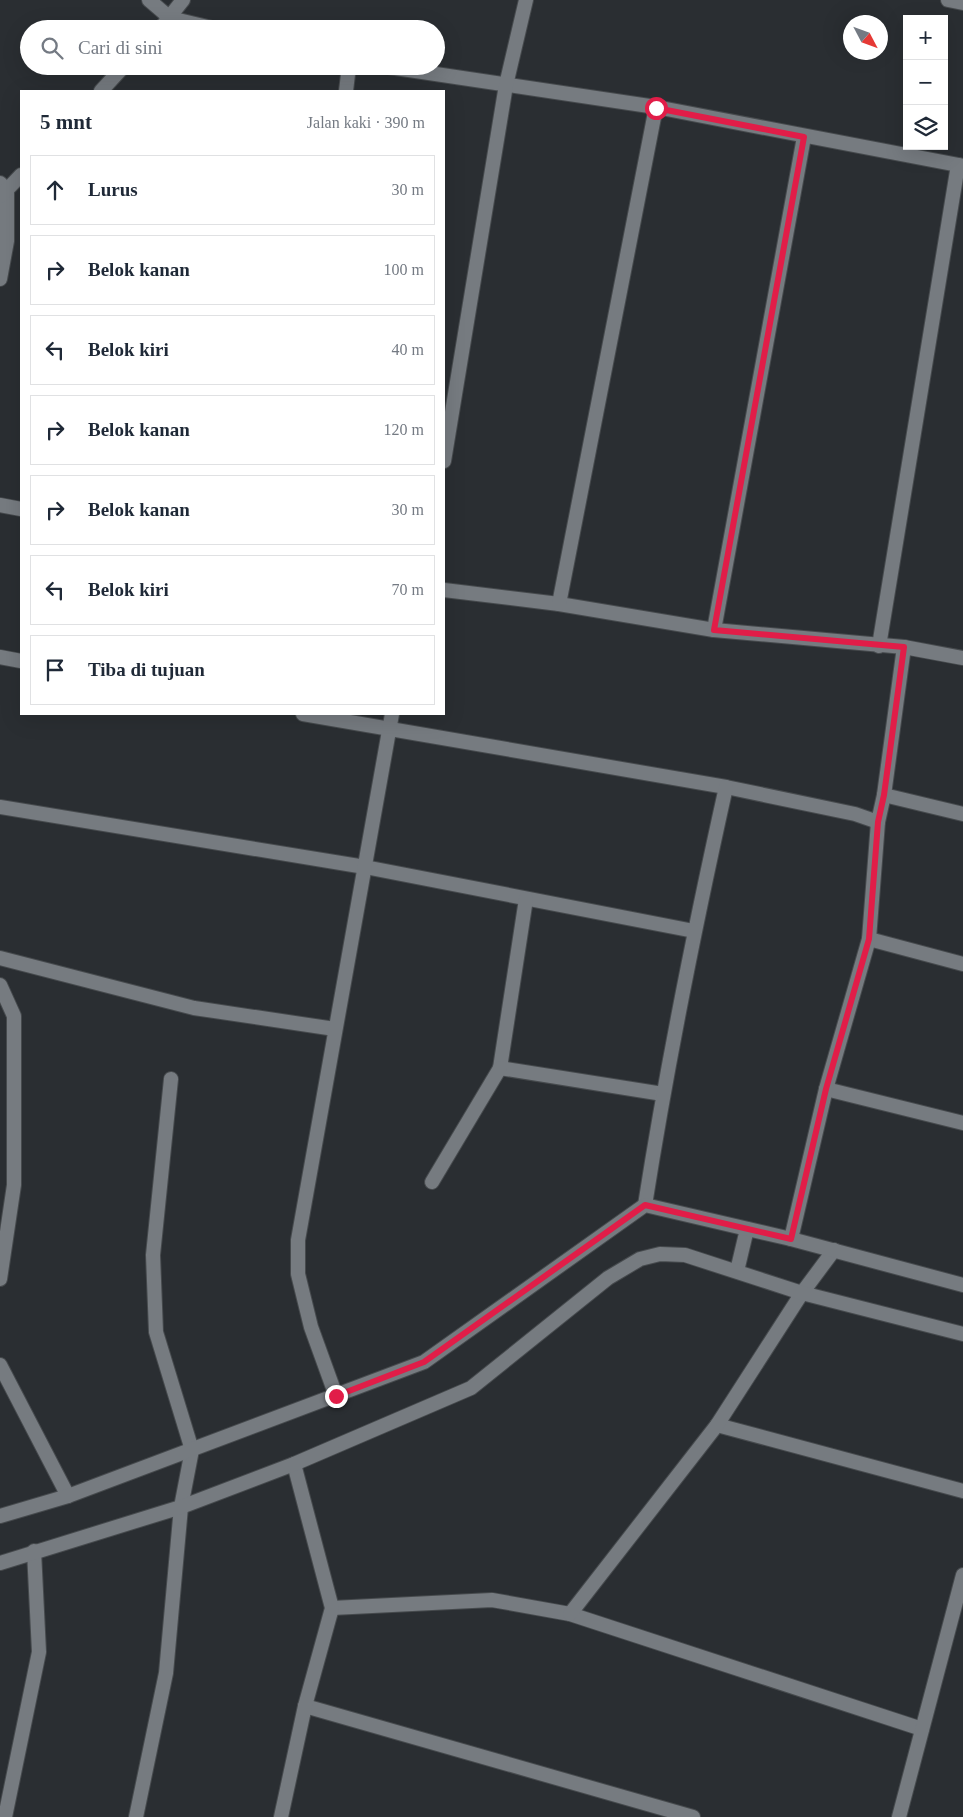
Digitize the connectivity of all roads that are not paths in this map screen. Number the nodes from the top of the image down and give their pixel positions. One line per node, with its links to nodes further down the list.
1 (149, 0): 6 (street)
2 (182, 0): 6 (street)
3 (526, 0): 11 (street)
4 (948, 0): 5 (street)
5 (963, 3)
6 (170, 18): 7 (street)
7 (178, 20)
8 (115, 75): 12 (street)
9 (348, 75): 13 (street)
10 (441, 75): 11 (street)
11 (506, 85): 14 (street); 20 (street)
12 (101, 90)
13 (346, 90)
14 (656, 108): 15 (street); 24 (street)
15 (804, 137): 16 (street); 25 (street)
16 (961, 166): 26 (street)
17 (20, 176): 18 (street)
18 (2, 190): 19 (street)
19 (0, 279)
20 (445, 455)
21 (0, 504): 22 (street)
22 (20, 508)
23 (445, 590): 24 (street)
24 (559, 604): 25 (street)
25 (714, 630): 26 (street)
26 (879, 646): 27 (street)
27 (904, 647): 29 (street); 35 (street)
28 (0, 657): 30 (street)
29 (963, 658)
30 (20, 661)
31 (308, 715): 33 (street)
32 (392, 715): 33 (street)
33 (388, 730): 34 (street); 39 (street)
34 (726, 787): 38 (street); 41 (street)
35 (884, 795): 37 (street); 38 (street)
36 (0, 806): 39 (street)
37 (963, 814)
38 (878, 822): 42 (street)
39 (365, 867): 40 (street); 46 (street)
40 (526, 899): 41 (street); 47 (street)
41 (694, 931): 50 (street)
42 (869, 939): 44 (street); 49 (street)
43 (0, 958): 46 (street)
44 (963, 964)
45 (0, 985): 53 (street)
46 (335, 1029): 64 (street)
47 (500, 1068): 50 (street); 52 (street)
48 (171, 1079): 66 (street)
49 (826, 1089): 51 (street); 56 (street)
50 (663, 1094): 54 (street)
51 (963, 1123)
52 (432, 1182)
53 (7, 1186): 59 (street)
54 (645, 1205): 55 (street); 64 (street)
55 (747, 1229): 56 (street); 58 (street)
56 (791, 1239): 57 (street)
57 (834, 1250): 60 (street); 61 (street)
58 (736, 1271): 61 (street); 67 (street)
59 (0, 1279)
60 (963, 1285)
61 (802, 1293): 62 (street); 65 (street)
62 (963, 1334)
63 (0, 1365): 69 (street)
64 (336, 1396): 66 (street)
65 (717, 1425): 68 (street); 76 (street)
66 (192, 1450): 69 (street); 70 (street)
67 (294, 1464): 70 (street); 75 (street)
68 (963, 1491)
69 (68, 1496): 71 (street)
70 (181, 1507): 72 (street); 80 (street)
71 (0, 1516)
72 (34, 1551): 73 (street); 79 (street)
73 (0, 1563)
74 (963, 1575): 78 (street)
75 (332, 1608): 76 (street); 77 (street)
76 (570, 1614): 78 (street)
77 (305, 1706): 81 (street); 82 (street)
78 (922, 1729): 83 (street)
79 (5, 1817)
80 (136, 1817)
81 (281, 1817)
82 (693, 1817)
83 (899, 1817)

